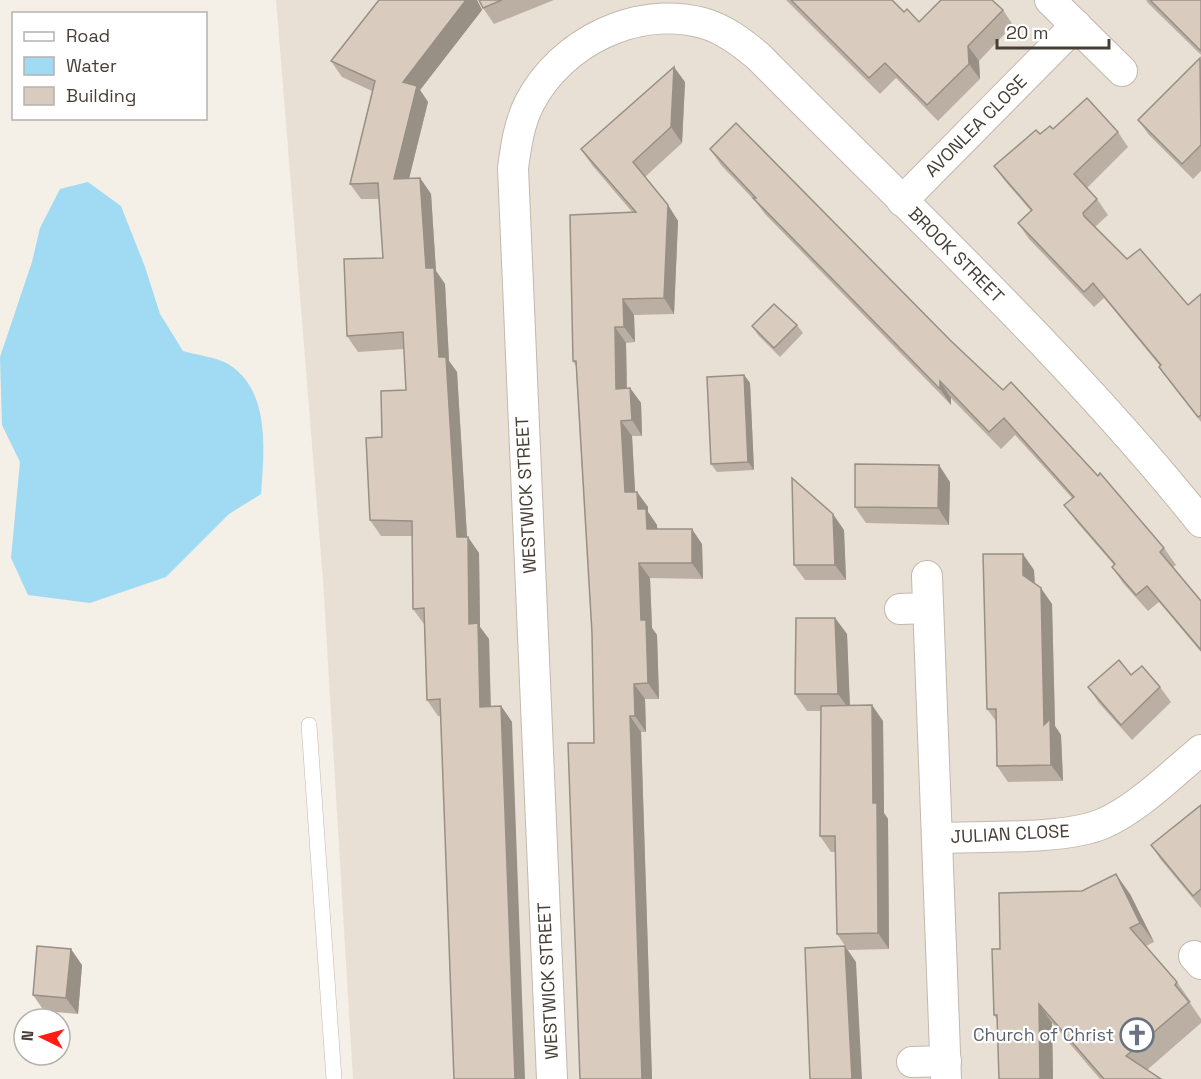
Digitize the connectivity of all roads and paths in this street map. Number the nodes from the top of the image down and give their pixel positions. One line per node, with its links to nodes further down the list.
1 (1050, 0): 3 (street)
2 (686, 10): 5 (street, BROOK STREET); 14 (street, WESTWICK STREET)
3 (1076, 25): 4 (street); 5 (street, AVONLEA CLOSE)
4 (1122, 71)
5 (902, 201): 6 (street, BROOK STREET)
6 (1201, 522)
7 (927, 576): 10 (street, JULIAN CLOSE)
8 (309, 725): 13 (lane)
9 (1201, 750): 10 (street, JULIAN CLOSE)
10 (938, 838): 12 (street, JULIAN CLOSE)
11 (912, 1062): 12 (street, JULIAN CLOSE)
12 (946, 1070)
13 (334, 1079)
14 (552, 1079)

